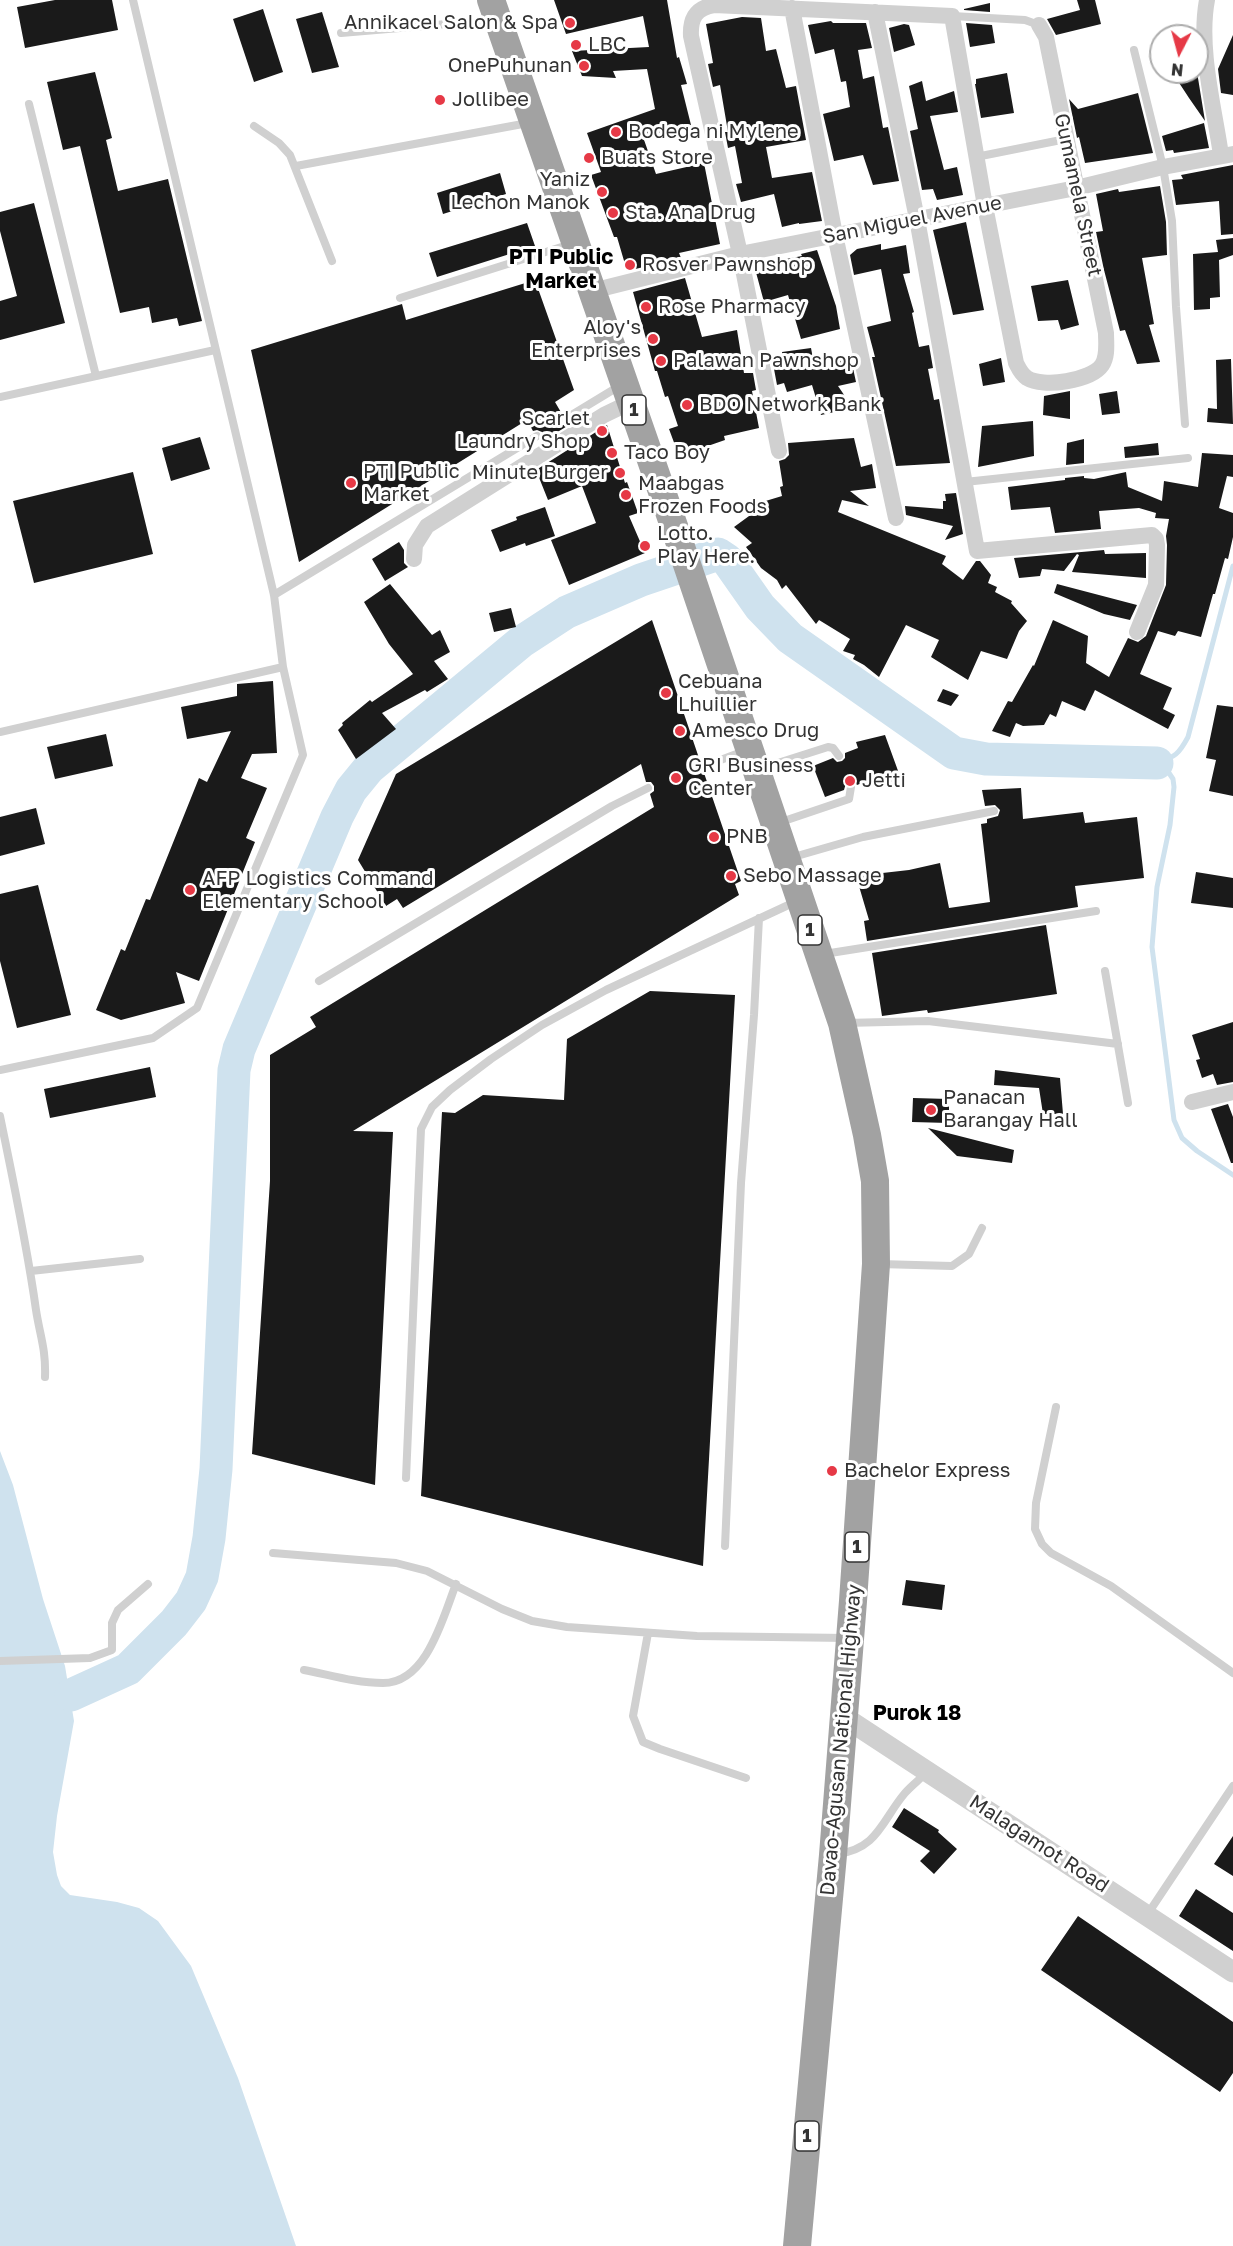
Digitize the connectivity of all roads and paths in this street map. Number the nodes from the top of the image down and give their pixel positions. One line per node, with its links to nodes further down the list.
1 (133, 0): 27 (lane)
2 (1207, 0): 14 (street)
3 (792, 8): 5 (street); 21 (street); 23 (street)
4 (494, 10): 8 (lane); 11 (highway, Davao-Agusan National Highway / 1)
5 (875, 12): 6 (street); 20 (street)
6 (952, 15): 7 (lane); 15 (street)
7 (1039, 25): 13 (street, Gumamela Street)
8 (341, 33)
9 (1134, 50): 17 (lane)
10 (29, 104): 28 (lane)
11 (533, 122): 16 (lane); 22 (highway, Davao-Agusan National Highway / 1)
12 (254, 126): 16 (lane)
13 (1066, 139): 15 (lane); 18 (street, Gumamela Street)
14 (1227, 154): 17 (street, San Miguel Avenue)
15 (976, 157): 19 (street)
16 (296, 166): 24 (lane)
17 (1163, 167): 18 (street, San Miguel Avenue); 32 (lane)
18 (1076, 188): 19 (street, San Miguel Avenue); 19 (street, Gumamela Street)
19 (985, 206): 20 (street, San Miguel Avenue)
20 (917, 219): 21 (street, San Miguel Avenue); 36 (street)
21 (835, 235): 23 (street, San Miguel Avenue); 37 (street)
22 (575, 243): 25 (highway, Davao-Agusan National Highway / 1); 26 (lane)
23 (740, 254): 25 (street, San Miguel Avenue); 34 (street)
24 (332, 261)
25 (592, 291): 29 (highway, Davao-Agusan National Highway / 1)
26 (400, 298)
27 (215, 350): 28 (lane); 39 (lane)
28 (96, 376): 30 (lane)
29 (628, 392): 31 (lane); 38 (street); 44 (highway, Davao-Agusan National Highway / 1)
30 (0, 397)
31 (565, 419)
32 (1185, 424)
33 (537, 436): 39 (lane)
34 (779, 451)
35 (1188, 458): 36 (lane)
36 (965, 482): 40 (street)
37 (896, 518)
38 (414, 559)
39 (274, 595): 41 (lane)
40 (1137, 632)
41 (283, 667): 42 (lane); 59 (lane)
42 (0, 732)
43 (839, 756): 44 (lane)
44 (753, 759): 45 (lane); 49 (highway, Davao-Agusan National Highway / 1)
45 (702, 767)
46 (851, 787): 49 (lane)
47 (648, 788): 56 (lane)
48 (994, 811): 50 (lane)
49 (775, 824): 50 (highway, Davao-Agusan National Highway / 1)
50 (787, 860): 51 (highway, Davao-Agusan National Highway / 1)
51 (800, 900): 53 (lane); 54 (highway, Davao-Agusan National Highway / 1)
52 (1096, 911): 54 (lane)
53 (759, 918): 71 (lane); 72 (lane)
54 (818, 955): 57 (highway, Davao-Agusan National Highway / 1)
55 (1105, 971): 58 (lane)
56 (319, 981)
57 (842, 1023): 58 (lane); 67 (highway, Davao-Agusan National Highway / 1)
58 (1118, 1044): 62 (lane)
59 (0, 1070)
60 (1233, 1092): 61 (street)
61 (1192, 1102)
62 (1128, 1103)
63 (0, 1116): 64 (lane)
64 (1, 1130): 68 (lane)
65 (982, 1228): 67 (lane)
66 (140, 1259): 68 (lane)
67 (876, 1264): 77 (highway, Davao-Agusan National Highway / 1)
68 (31, 1271): 69 (lane)
69 (45, 1377)
70 (1056, 1407): 80 (lane)
71 (406, 1478)
72 (725, 1546)
73 (273, 1553): 75 (lane)
74 (148, 1584): 78 (lane)
75 (456, 1584): 76 (lane); 79 (lane)
76 (648, 1633): 77 (lane); 83 (lane)
77 (850, 1638): 81 (highway, Davao-Agusan National Highway / 1)
78 (0, 1661)
79 (304, 1670)
80 (1233, 1673)
81 (844, 1717): 82 (street, Malagamot Road); 85 (highway, Davao-Agusan National Highway / 1)
82 (928, 1771): 85 (lane); 86 (street, Malagamot Road)
83 (746, 1778)
84 (1233, 1786): 86 (lane)
85 (833, 1855): 88 (highway, Davao-Agusan National Highway / 1)
86 (1147, 1915): 87 (street, Malagamot Road)
87 (1233, 1972)
88 (796, 2246)

